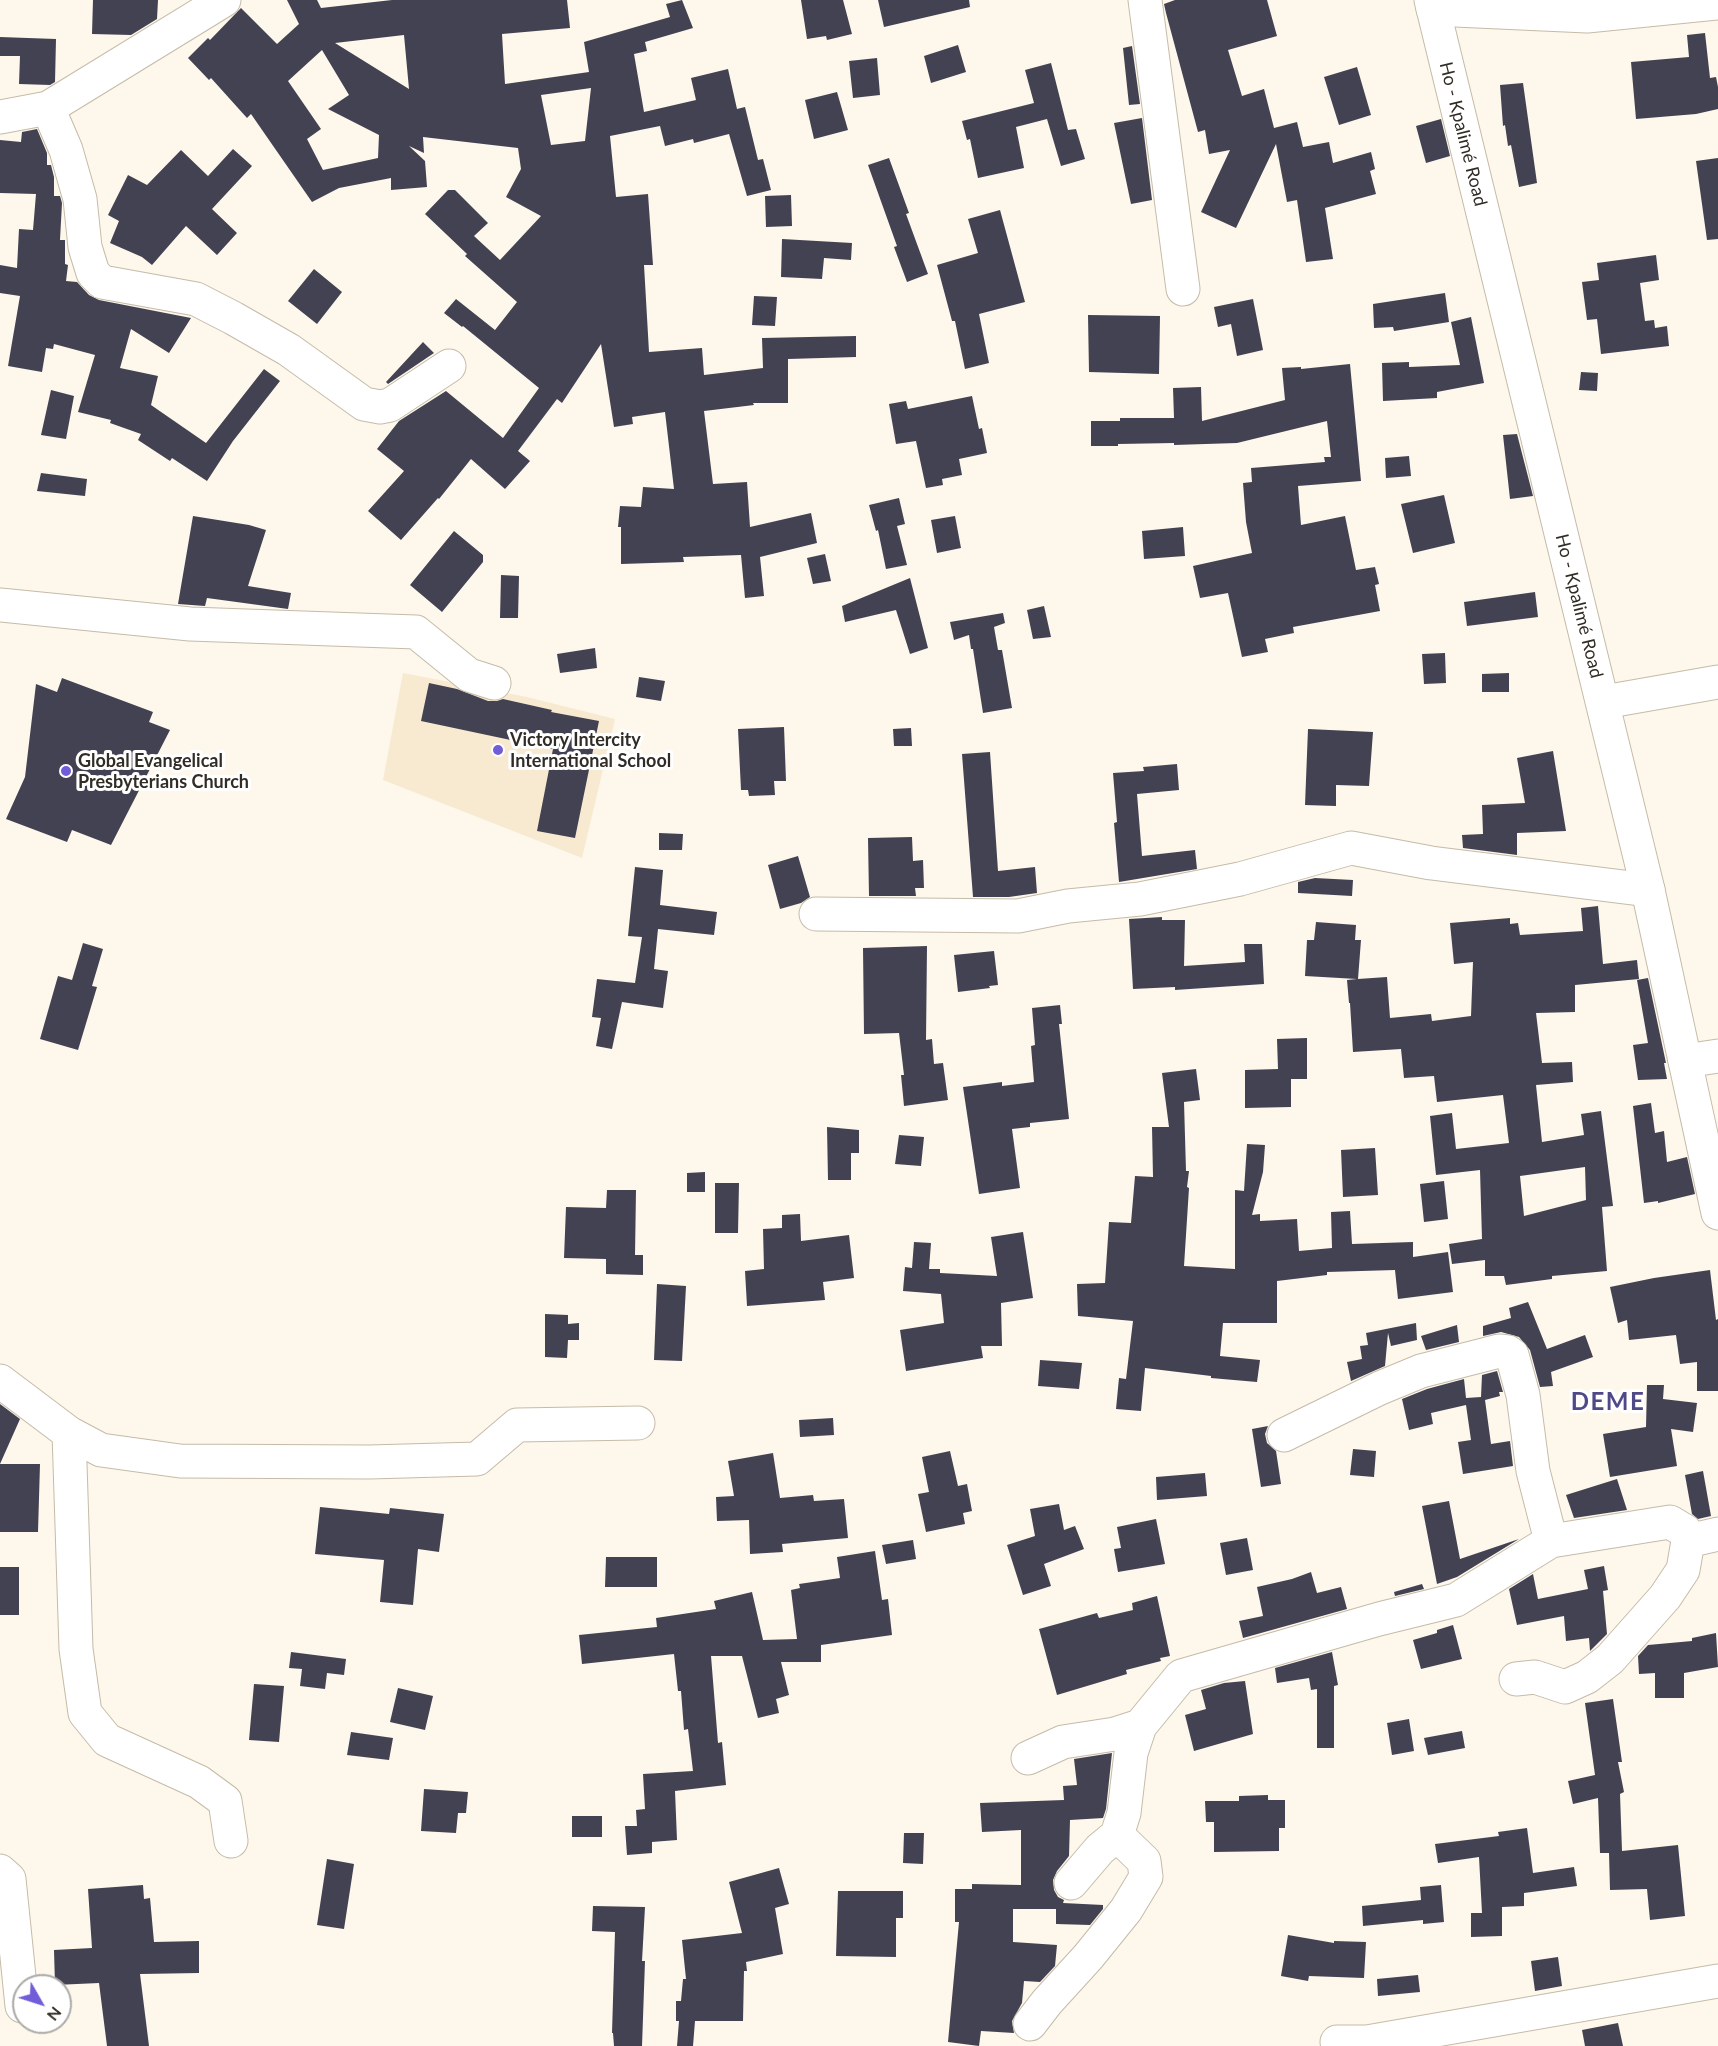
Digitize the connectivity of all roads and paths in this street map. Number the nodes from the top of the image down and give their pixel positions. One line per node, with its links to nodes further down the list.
1 (224, 0): 5 (street)
2 (1145, 0): 7 (street)
3 (1718, 3): 4 (street)
4 (1432, 5): 12 (street, Ho - Kpalimé Road)
5 (48, 108): 6 (street); 8 (street)
6 (0, 117)
7 (1183, 289)
8 (449, 366)
9 (0, 605): 11 (street)
10 (1718, 682): 12 (street)
11 (494, 683)
12 (1604, 702): 13 (street, Ho - Kpalimé Road)
13 (1648, 890): 14 (street); 16 (street, Ho - Kpalimé Road)
14 (816, 914)
15 (1718, 1056): 16 (street)
16 (1685, 1061): 17 (street, Ho - Kpalimé Road)
17 (1718, 1214)
18 (0, 1381): 20 (street)
19 (638, 1423): 20 (street)
20 (69, 1433): 28 (street)
21 (1284, 1435): 23 (street)
22 (1703, 1538): 23 (street); 24 (street)
23 (1551, 1541): 25 (street)
24 (1516, 1679)
25 (1140, 1726): 26 (street); 27 (street)
26 (1028, 1758)
27 (1117, 1835): 30 (street); 33 (street)
28 (231, 1841)
29 (0, 1871): 31 (street)
30 (1071, 1883)
31 (19, 1974)
32 (1718, 1981): 34 (street)
33 (1030, 2024)
34 (1337, 2042)

